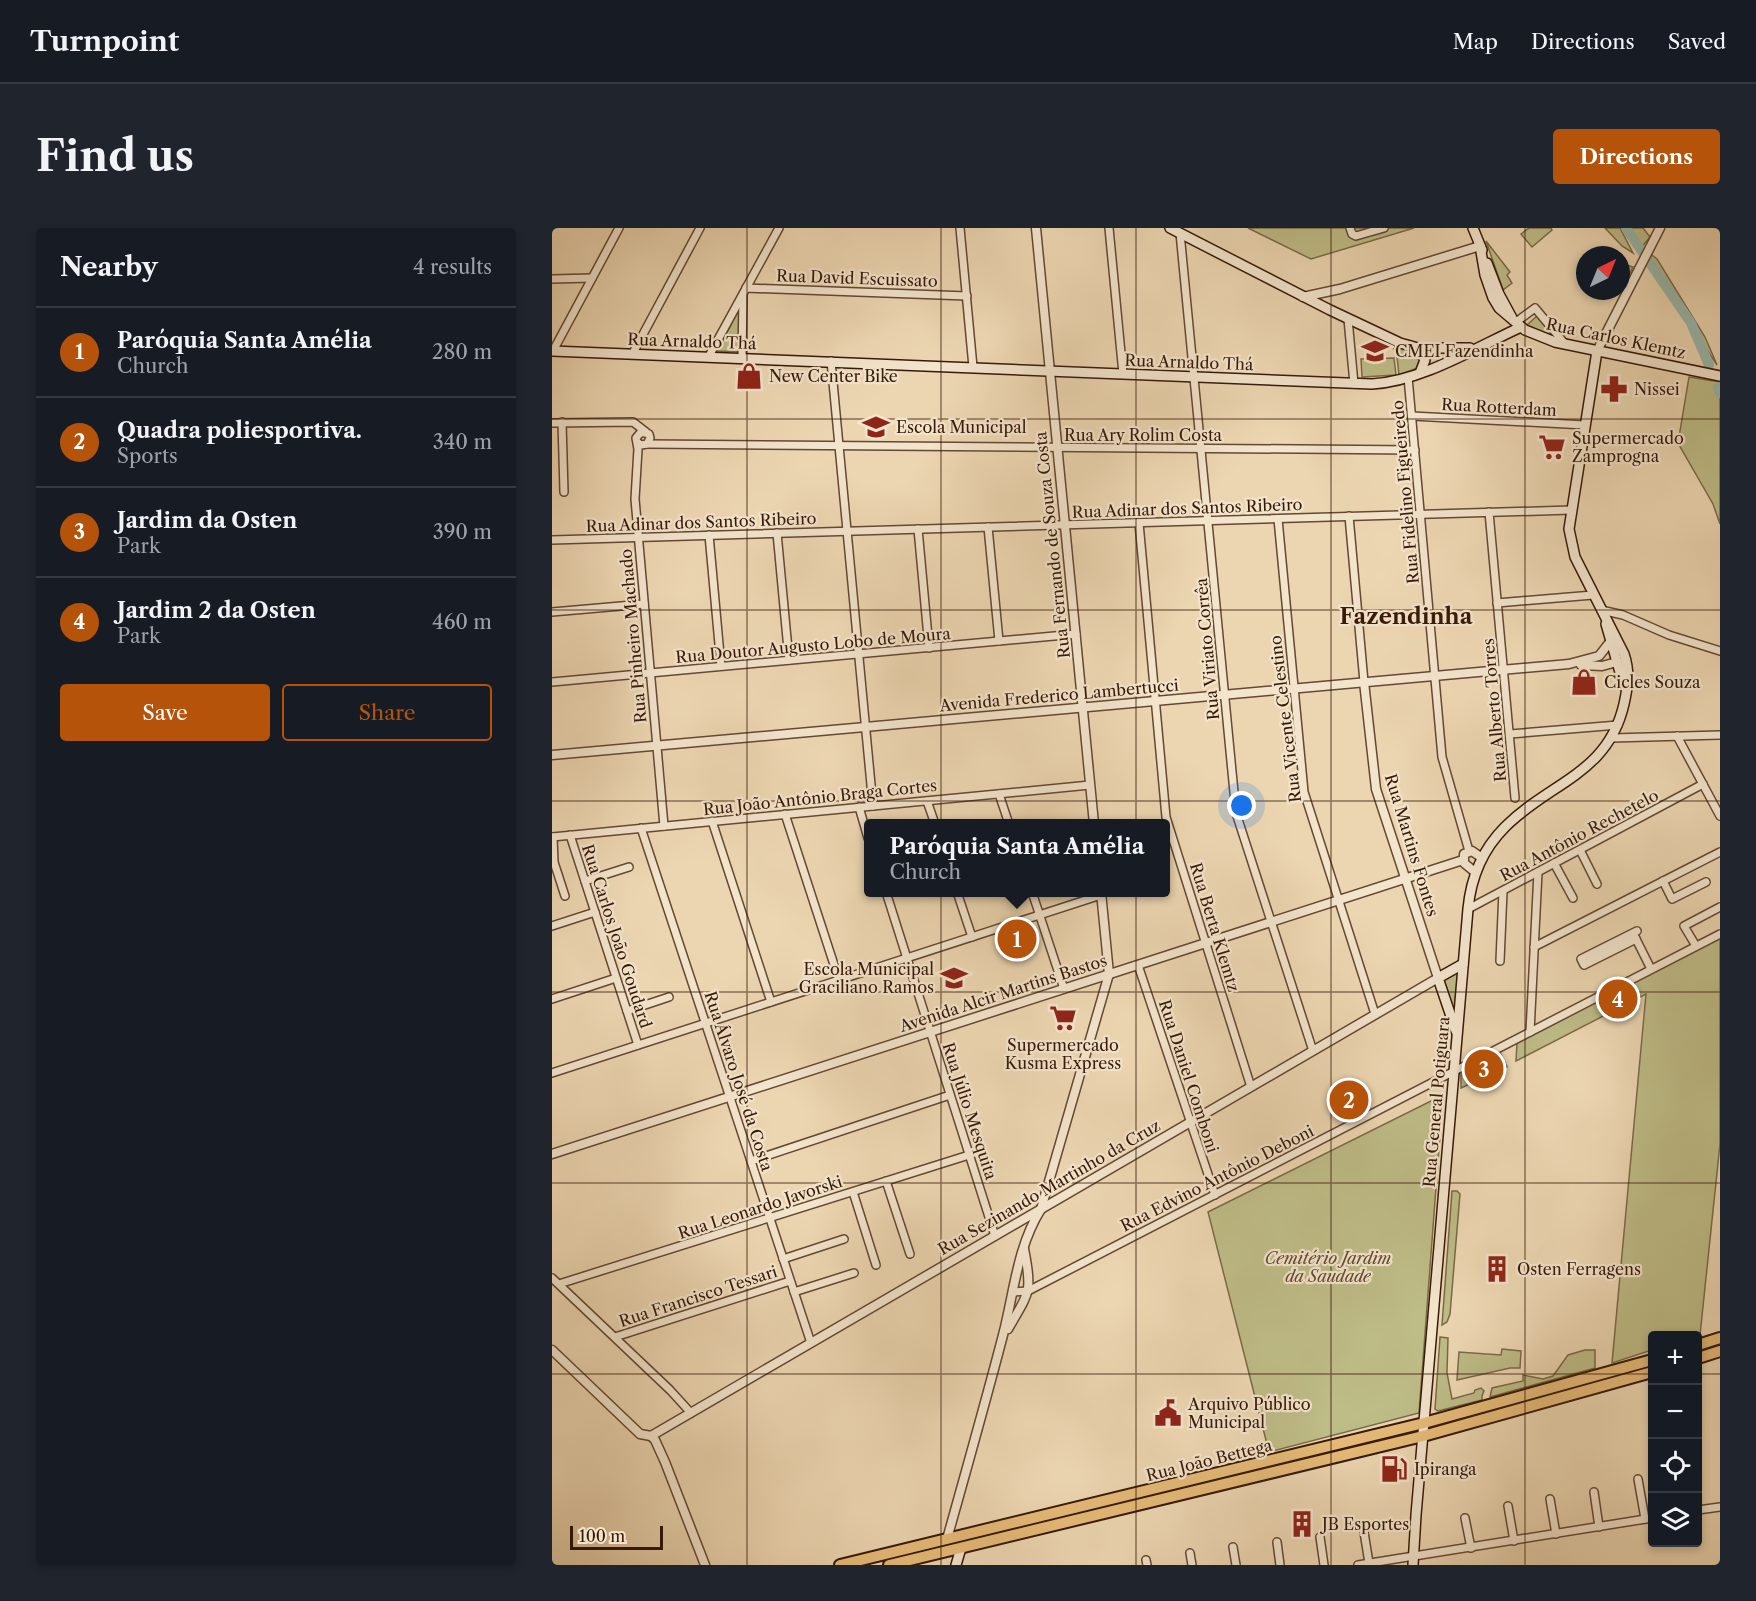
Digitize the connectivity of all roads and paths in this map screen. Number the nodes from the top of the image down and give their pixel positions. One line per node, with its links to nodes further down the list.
1 (619, 228): 14 (street)
2 (700, 228): 28 (street)
3 (779, 228): 17 (street)
4 (960, 228): 18 (street)
5 (1036, 228): 33 (street, Rua Fernando de Souza Costa)
6 (1109, 228): 35 (street)
7 (1170, 228): 12 (main road)
8 (1350, 228): 9 (street)
9 (1383, 228)
10 (1473, 228): 13 (main road)
11 (1660, 228): 27 (street)
12 (1180, 233): 19 (main road); 37 (street, Rua Viriato Corrêa)
13 (1480, 246): 16 (street); 22 (main road)
14 (592, 278): 15 (street); 26 (street)
15 (552, 279)
16 (1340, 289): 19 (street); 20 (street)
17 (745, 291): 18 (street, Rua David Escuissato); 29 (street); 30 (street)
18 (967, 296): 32 (street)
19 (1303, 297): 20 (main road)
20 (1330, 310): 21 (main road)
21 (1348, 320): 24 (main road); 39 (street)
22 (1516, 322): 23 (main road, Rua Carlos Klemtz); 23 (street); 25 (main road, Rua Arnaldo Thá)
23 (1565, 344): 27 (main road, Rua Carlos Klemtz)
24 (1418, 348): 25 (main road); 34 (main road)
25 (1475, 348): 34 (main road, Rua Arnaldo Thá)
26 (553, 351): 28 (main road, Rua Arnaldo Thá)
27 (1597, 351): 36 (main road, Rua Carlos Klemtz); 43 (main road, Rua General Potiguara)
28 (633, 353): 29 (main road, Rua Arnaldo Thá)
29 (709, 356): 30 (main road, Rua Arnaldo Thá)
30 (742, 358): 31 (main road, Rua Arnaldo Thá)
31 (831, 362): 32 (main road, Rua Arnaldo Thá); 45 (street)
32 (974, 368): 33 (main road, Rua Arnaldo Thá)
33 (1050, 371): 35 (main road, Rua Arnaldo Thá); 46 (street, Rua Fernando de Souza Costa)
34 (1420, 373): 38 (main road, Rua Arnaldo Thá)
35 (1123, 374): 37 (main road, Rua Arnaldo Thá)
36 (1720, 376)
37 (1194, 377): 39 (main road, Rua Arnaldo Thá); 47 (street, Rua Viriato Corrêa)
38 (1408, 377): 39 (main road, Rua Arnaldo Thá); 40 (street, Rua Fidelino Figueiredo)
39 (1354, 384)
40 (1412, 416): 43 (street, Rua Rotterdam); 48 (street, Rua Fidelino Figueiredo)
41 (562, 422): 42 (street); 44 (street, Rua Pinheiro Machado); 49 (street)
42 (552, 423)
43 (1585, 424): 50 (main road, Rua General Potiguara)
44 (644, 441): 45 (street, Rua Ary Rolim Costa); 63 (street, Rua Pinheiro Machado)
45 (840, 447): 46 (street, Rua Ary Rolim Costa); 60 (street)
46 (1058, 448): 47 (street, Rua Ary Rolim Costa); 57 (street, Rua Fernando de Souza Costa)
47 (1201, 449): 48 (street, Rua Ary Rolim Costa); 55 (street, Rua Viriato Corrêa)
48 (1415, 450): 52 (street, Rua Fidelino Figueiredo)
49 (564, 492)
50 (1571, 510): 51 (street, Rua Adinar dos Santos Ribeiro); 65 (main road, Rua General Potiguara)
51 (1489, 512): 52 (street, Rua Adinar dos Santos Ribeiro); 66 (street, Rua Alberto Torres)
52 (1420, 514): 53 (street, Rua Adinar dos Santos Ribeiro); 82 (street, Rua Fidelino Figueiredo)
53 (1349, 516): 54 (street, Rua Adinar dos Santos Ribeiro); 84 (street, Rua Martins Fontes)
54 (1278, 519): 55 (street, Rua Adinar dos Santos Ribeiro); 85 (street, Rua Vicente Celestino)
55 (1208, 521): 56 (street, Rua Adinar dos Santos Ribeiro); 86 (street, Rua Viriato Corrêa)
56 (1139, 523): 57 (street, Rua Adinar dos Santos Ribeiro); 87 (street, Rua Berta Klemtz)
57 (1065, 525): 58 (street, Rua Adinar dos Santos Ribeiro); 70 (street, Rua Fernando de Souza Costa)
58 (988, 527): 59 (street, Rua Adinar dos Santos Ribeiro); 71 (street)
59 (918, 529): 60 (street, Rua Adinar dos Santos Ribeiro); 73 (street)
60 (848, 531): 61 (street, Rua Adinar dos Santos Ribeiro); 75 (street)
61 (777, 533): 62 (street, Rua Adinar dos Santos Ribeiro); 76 (street)
62 (709, 535): 63 (street, Rua Adinar dos Santos Ribeiro); 79 (street)
63 (638, 537): 64 (street, Rua Adinar dos Santos Ribeiro); 67 (street, Rua Pinheiro Machado)
64 (552, 540)
65 (1593, 595): 66 (street); 69 (main road, Rua General Potiguara)
66 (1497, 603): 80 (street, Rua Alberto Torres)
67 (644, 604): 68 (street); 81 (street, Rua Pinheiro Machado)
68 (552, 612)
69 (1602, 612): 72 (main road, Rua General Potiguara); 74 (street)
70 (1076, 634): 71 (street, Rua Doutor Augusto Lobo de Moura); 89 (street, Rua Fernando de Souza Costa)
71 (999, 641): 73 (street, Rua Doutor Augusto Lobo de Moura)
72 (1615, 643): 77 (main road); 78 (street, Avenida Frederico Lambertucci); 88 (main road, Rua General Potiguara)
73 (929, 648): 75 (street, Rua Doutor Augusto Lobo de Moura)
74 (1720, 651)
75 (859, 654): 76 (street, Rua Doutor Augusto Lobo de Moura); 91 (street)
76 (789, 660): 79 (street, Rua Doutor Augusto Lobo de Moura)
77 (1617, 662): 78 (street, Avenida Frederico Lambertucci); 88 (main road, Rua General Potiguara)
78 (1569, 664): 80 (street, Avenida Frederico Lambertucci)
79 (721, 666): 81 (street, Rua Doutor Augusto Lobo de Moura)
80 (1504, 670): 82 (street, Avenida Frederico Lambertucci); 92 (street, Rua Alberto Torres)
81 (650, 673): 83 (street, Rua Doutor Augusto Lobo de Moura); 96 (street, Rua Pinheiro Machado)
82 (1435, 676): 84 (street, Avenida Frederico Lambertucci); 119 (street, Rua Fidelino Figueiredo)
83 (552, 682)
84 (1365, 682): 85 (street, Avenida Frederico Lambertucci); 127 (street, Rua Martins Fontes)
85 (1294, 689): 86 (street, Avenida Frederico Lambertucci); 140 (street, Rua Vicente Celestino)
86 (1225, 695): 87 (street, Avenida Frederico Lambertucci); 145 (street, Rua Viriato Corrêa)
87 (1155, 701): 89 (street, Avenida Frederico Lambertucci); 110 (street, Rua Berta Klemtz)
88 (1624, 704): 90 (main road, Rua General Potiguara)
89 (1083, 708): 91 (street, Avenida Frederico Lambertucci); 99 (street, Rua Fernando de Souza Costa)
90 (1618, 725): 92 (street); 95 (main road, Rua General Potiguara)
91 (866, 727): 96 (street, Avenida Frederico Lambertucci); 103 (street)
92 (1510, 734): 101 (street, Rua Alberto Torres)
93 (1720, 735): 94 (street)
94 (1677, 736): 95 (street); 98 (street)
95 (1612, 738): 121 (main road, Rua General Potiguara)
96 (657, 746): 97 (street, Avenida Frederico Lambertucci); 113 (street, Rua Pinheiro Machado)
97 (552, 755)
98 (1703, 784): 106 (street); 118 (street, Rua Antônio Rechetelo)
99 (1090, 785): 100 (street, Rua João Antônio Braga Cortes); 109 (street, Rua Fernando de Souza Costa)
100 (999, 794): 102 (street, Rua João Antônio Braga Cortes); 108 (street)
101 (1515, 798)
102 (927, 801): 103 (street, Rua João Antônio Braga Cortes); 107 (street)
103 (873, 806): 104 (street, Rua João Antônio Braga Cortes)
104 (859, 807): 105 (street, Rua João Antônio Braga Cortes); 112 (street)
105 (785, 814): 111 (street, Rua João Antônio Braga Cortes); 161 (street)
106 (1720, 816)
107 (933, 819)
108 (1007, 819)
109 (1093, 819)
110 (1167, 819)
111 (712, 821): 113 (street, Rua João Antônio Braga Cortes); 165 (street)
112 (864, 824)
113 (664, 826): 114 (street, Rua João Antônio Braga Cortes)
114 (641, 828): 116 (street, Rua João Antônio Braga Cortes); 168 (street, Rua Álvaro José da Costa)
115 (1170, 830): 150 (street, Rua Berta Klemtz)
116 (570, 835): 117 (street, Rua João Antônio Braga Cortes); 128 (street, Rua Carlos João Goudard)
117 (552, 837): 133 (street)
118 (1580, 850): 123 (street, Rua Antônio Rechetelo); 131 (street)
119 (1469, 851): 121 (street); 122 (street)
120 (1720, 852): 129 (street)
121 (1482, 858): 125 (main road, Rua General Potiguara)
122 (1463, 860): 125 (street); 127 (street, Avenida Alcir Martins Bastos)
123 (1554, 863): 126 (street, Rua Antônio Rechetelo); 139 (street)
124 (629, 867): 128 (street)
125 (1475, 872): 142 (main road, Rua General Potiguara)
126 (1538, 872): 132 (street, Rua Antônio Rechetelo); 152 (street)
127 (1405, 879): 140 (street, Avenida Alcir Martins Bastos); 160 (street, Rua Martins Fontes)
128 (585, 881): 143 (street, Rua Carlos João Goudard)
129 (1663, 881): 130 (street); 152 (street)
130 (1706, 882)
131 (1598, 884)
132 (1503, 891): 142 (street, Rua Antônio Rechetelo); 154 (street)
133 (565, 896)
134 (888, 897): 153 (street, Rua Júlio Mesquita)
135 (959, 897): 149 (street)
136 (1034, 897): 144 (street)
137 (1092, 897): 144 (street)
138 (1101, 897): 158 (street)
139 (1573, 898)
140 (1339, 900): 145 (street, Avenida Alcir Martins Bastos); 167 (street, Rua Vicente Celestino)
141 (1720, 907): 151 (street)
142 (1468, 909): 155 (main road, Rua General Potiguara)
143 (595, 912): 146 (street); 159 (street, Rua Carlos João Goudard)
144 (1040, 915): 149 (street); 162 (street)
145 (1272, 922): 150 (street, Avenida Alcir Martins Bastos); 173 (street, Rua Viriato Corrêa)
146 (552, 926)
147 (1635, 934): 147 (street); 157 (street)
148 (1720, 934): 151 (street, Rua Edvino Antônio Deboni)
149 (972, 937): 153 (street)
150 (1206, 943): 156 (street, Avenida Alcir Martins Bastos); 176 (street, Rua Berta Klemtz)
151 (1695, 946): 157 (street, Rua Edvino Antônio Deboni)
152 (1534, 947): 170 (street)
153 (907, 958): 161 (street); 169 (street, Rua Júlio Mesquita)
154 (1500, 961)
155 (1463, 964): 160 (main road, Rua Sezinando Martinho da Cruz); 171 (main road, Rua General Potiguara)
156 (1138, 965): 158 (street, Avenida Alcir Martins Bastos); 179 (street, Rua Daniel Comboni)
157 (1652, 969): 170 (street, Rua Edvino Antônio Deboni)
158 (1109, 974): 162 (street, Avenida Alcir Martins Bastos); 186 (street)
159 (616, 978): 164 (street); 166 (street, Rua Carlos João Goudard)
160 (1438, 978): 167 (street, Rua Sezinando Martinho da Cruz); 171 (main road, Rua Martins Fontes)
161 (839, 980): 165 (street)
162 (1064, 989): 169 (street, Avenida Alcir Martins Bastos)
163 (669, 998): 166 (street)
164 (552, 999)
165 (771, 1002): 168 (street)
166 (627, 1011): 172 (street, Rua Carlos João Goudard)
167 (1375, 1014): 173 (street, Rua Sezinando Martinho da Cruz)
168 (705, 1023): 172 (street); 178 (street, Rua Álvaro José da Costa)
169 (930, 1032): 177 (street, Rua Júlio Mesquita); 178 (street, Avenida Alcir Martins Bastos)
170 (1530, 1032): 174 (street, Rua Edvino Antônio Deboni)
171 (1457, 1034): 174 (main road, Rua General Potiguara)
172 (638, 1045): 175 (street)
173 (1313, 1051): 176 (street, Rua Sezinando Martinho da Cruz)
174 (1454, 1071): 185 (street, Rua Edvino Antônio Deboni); 214 (main road, Rua General Potiguara)
175 (552, 1073)
176 (1251, 1087): 179 (street, Rua Sezinando Martinho da Cruz)
177 (950, 1095): 181 (street, Rua Júlio Mesquita); 182 (street)
178 (729, 1097): 180 (street, Avenida Alcir Martins Bastos); 182 (street, Rua Álvaro José da Costa)
179 (1190, 1122): 185 (street, Rua Daniel Comboni); 186 (street, Rua Sezinando Martinho da Cruz)
180 (552, 1154)
181 (969, 1155): 183 (street, Rua Leonardo Javorski); 188 (street, Rua Júlio Mesquita)
182 (751, 1161): 187 (street, Rua Álvaro José da Costa)
183 (886, 1181): 184 (street, Rua Leonardo Javorski); 191 (street)
184 (853, 1192): 187 (street, Rua Leonardo Javorski); 193 (street)
185 (1215, 1195): 198 (street, Rua Edvino Antônio Deboni)
186 (1041, 1209): 188 (street, Rua Sezinando Martinho da Cruz); 190 (street)
187 (769, 1218): 192 (street, Rua Álvaro José da Costa); 197 (street, Rua Leonardo Javorski)
188 (995, 1236): 204 (street, Rua Sezinando Martinho da Cruz)
189 (844, 1239): 192 (street)
190 (1024, 1248): 198 (street); 200 (street)
191 (910, 1254)
192 (783, 1259): 196 (street, Rua Álvaro José da Costa)
193 (876, 1265)
194 (854, 1273): 199 (street)
195 (552, 1278): 197 (street)
196 (790, 1281): 199 (street, Rua Álvaro José da Costa); 201 (street, Rua Francisco Tessari)
197 (559, 1284): 201 (street)
198 (1028, 1291): 200 (street, Rua Edvino Antônio Deboni); 202 (street)
199 (794, 1292): 204 (street, Rua Álvaro José da Costa)
200 (1014, 1292): 202 (street)
201 (615, 1337): 213 (street)
202 (1002, 1337): 233 (street)
203 (1720, 1338): 205 (main road)
204 (811, 1343): 213 (street, Rua Sezinando Martinho da Cruz)
205 (1702, 1344)
206 (552, 1350): 215 (street)
207 (1720, 1351): 208 (main road)
208 (1702, 1357)
209 (1648, 1361): 210 (main road, Rua João Bettega)
210 (1630, 1366): 212 (main road); 214 (main road, Rua João Bettega)
211 (1648, 1374): 212 (main road, Rua João Bettega)
212 (1634, 1377): 216 (main road, Rua João Bettega)
213 (691, 1413): 215 (street, Rua Sezinando Martinho da Cruz)
214 (1424, 1423): 216 (main road, Rua General Potiguara); 218 (main road, Rua João Bettega)
215 (651, 1436): 245 (street)
216 (1423, 1436): 218 (main road, Rua João Bettega); 241 (main road, Rua General Potiguara)
217 (1638, 1479): 225 (street)
218 (1197, 1484): 219 (main road, Rua João Bettega)
219 (1184, 1487): 230 (main road, Rua João Bettega); 235 (main road, Rua João Bettega)
220 (1594, 1492): 229 (street)
221 (1550, 1498): 231 (street)
222 (1508, 1506): 234 (street)
223 (1720, 1507): 224 (street)
224 (1702, 1509)
225 (1648, 1515)
226 (1465, 1518): 239 (street)
227 (1648, 1519): 229 (street)
228 (1363, 1526): 243 (street)
229 (1599, 1527): 231 (street)
230 (981, 1531): 233 (main road, Rua João Bettega); 235 (main road)
231 (1556, 1534): 234 (street)
232 (1320, 1537): 252 (street)
233 (947, 1539): 244 (main road, Rua João Bettega)
234 (1514, 1541): 239 (street)
235 (983, 1542): 238 (main road, Rua João Bettega)
236 (1277, 1542): 251 (street)
237 (1233, 1547): 250 (street)
238 (961, 1548): 242 (main road, Rua João Bettega); 248 (main road)
239 (1471, 1548): 241 (street)
240 (1190, 1553): 249 (street)
241 (1413, 1561): 243 (street)
242 (917, 1562): 247 (main road, Rua João Bettega)
243 (1369, 1563): 253 (street)
244 (852, 1564): 246 (main road, Rua João Bettega)
245 (705, 1565)
246 (840, 1565)
247 (889, 1565)
248 (956, 1565)
249 (1192, 1565)
250 (1236, 1565)
251 (1280, 1565)
252 (1324, 1565)
253 (1358, 1565)

